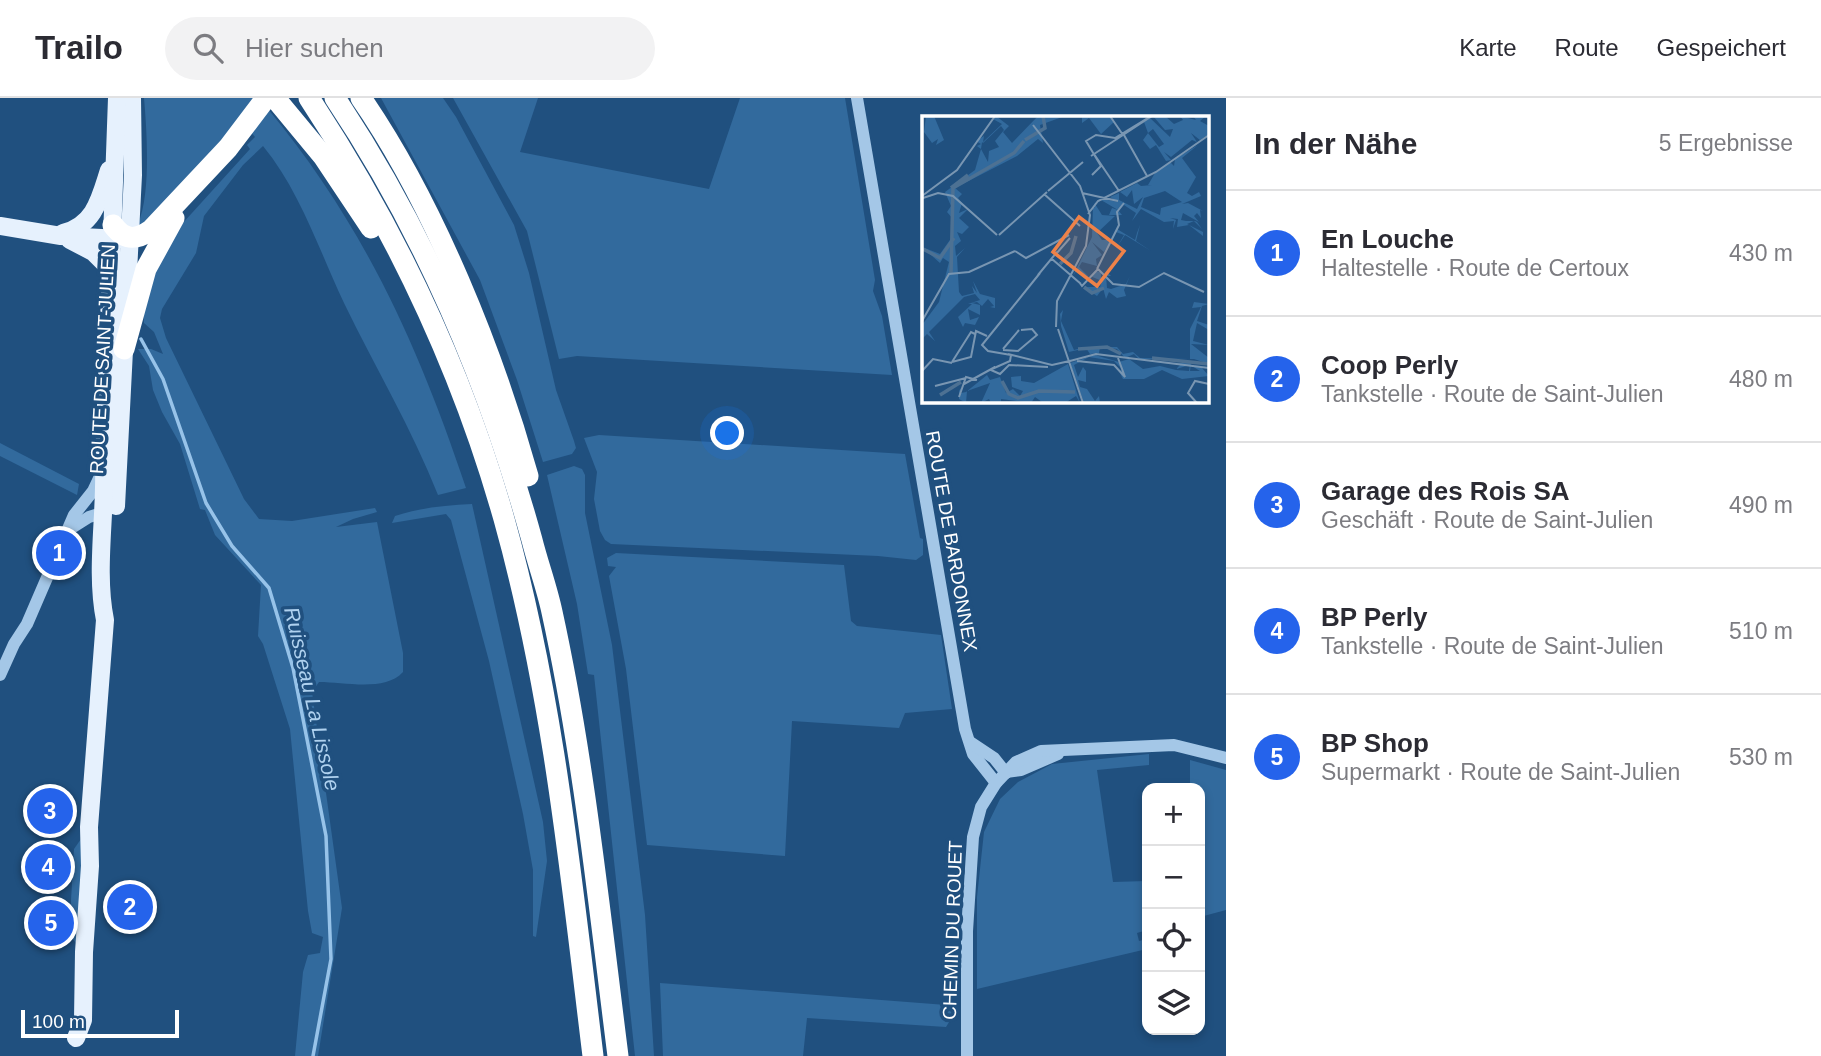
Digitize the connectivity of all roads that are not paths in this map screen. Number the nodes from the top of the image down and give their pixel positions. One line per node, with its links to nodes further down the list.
1 (117, 98): 9 (main road, ROUTE DE SAINT-JULIEN)
2 (132, 98): 13 (main road, ROUTE DE SAINT-JULIEN)
3 (266, 98): 10 (highway)
4 (275, 98): 15 (highway)
5 (309, 98): 15 (highway)
6 (335, 98): 20 (highway)
7 (857, 98): 22 (street, ROUTE DE BARDONNEX)
8 (365, 102): 20 (highway)
9 (116, 146): 12 (main road); 13 (main road, ROUTE DE SAINT-JULIEN)
10 (168, 220): 13 (highway); 16 (highway)
11 (0, 226): 12 (main road)
12 (58, 235): 13 (main road); 14 (main road)
13 (120, 239): 14 (main road, ROUTE DE SAINT-JULIEN); 16 (main road, ROUTE DE SAINT-JULIEN)
14 (110, 269): 17 (main road, ROUTE DE SAINT-JULIEN)
15 (442, 344): 27 (highway)
16 (124, 349): 18 (main road, ROUTE DE SAINT-JULIEN)
17 (104, 463): 18 (main road, ROUTE DE SAINT-JULIEN); 19 (street)
18 (110, 512): 19 (street); 26 (main road, ROUTE DE SAINT-JULIEN)
19 (70, 530): 21 (street)
20 (551, 609): 28 (highway)
21 (0, 675)
22 (970, 741): 24 (street); 25 (street, ROUTE DE BARDONNEX)
23 (1226, 758): 24 (street)
24 (1006, 773): 25 (street, CHEMIN DU ROUET)
25 (996, 783): 29 (street, CHEMIN DU ROUET)
26 (76, 1047)
27 (593, 1056)
28 (618, 1056)
29 (967, 1056)

